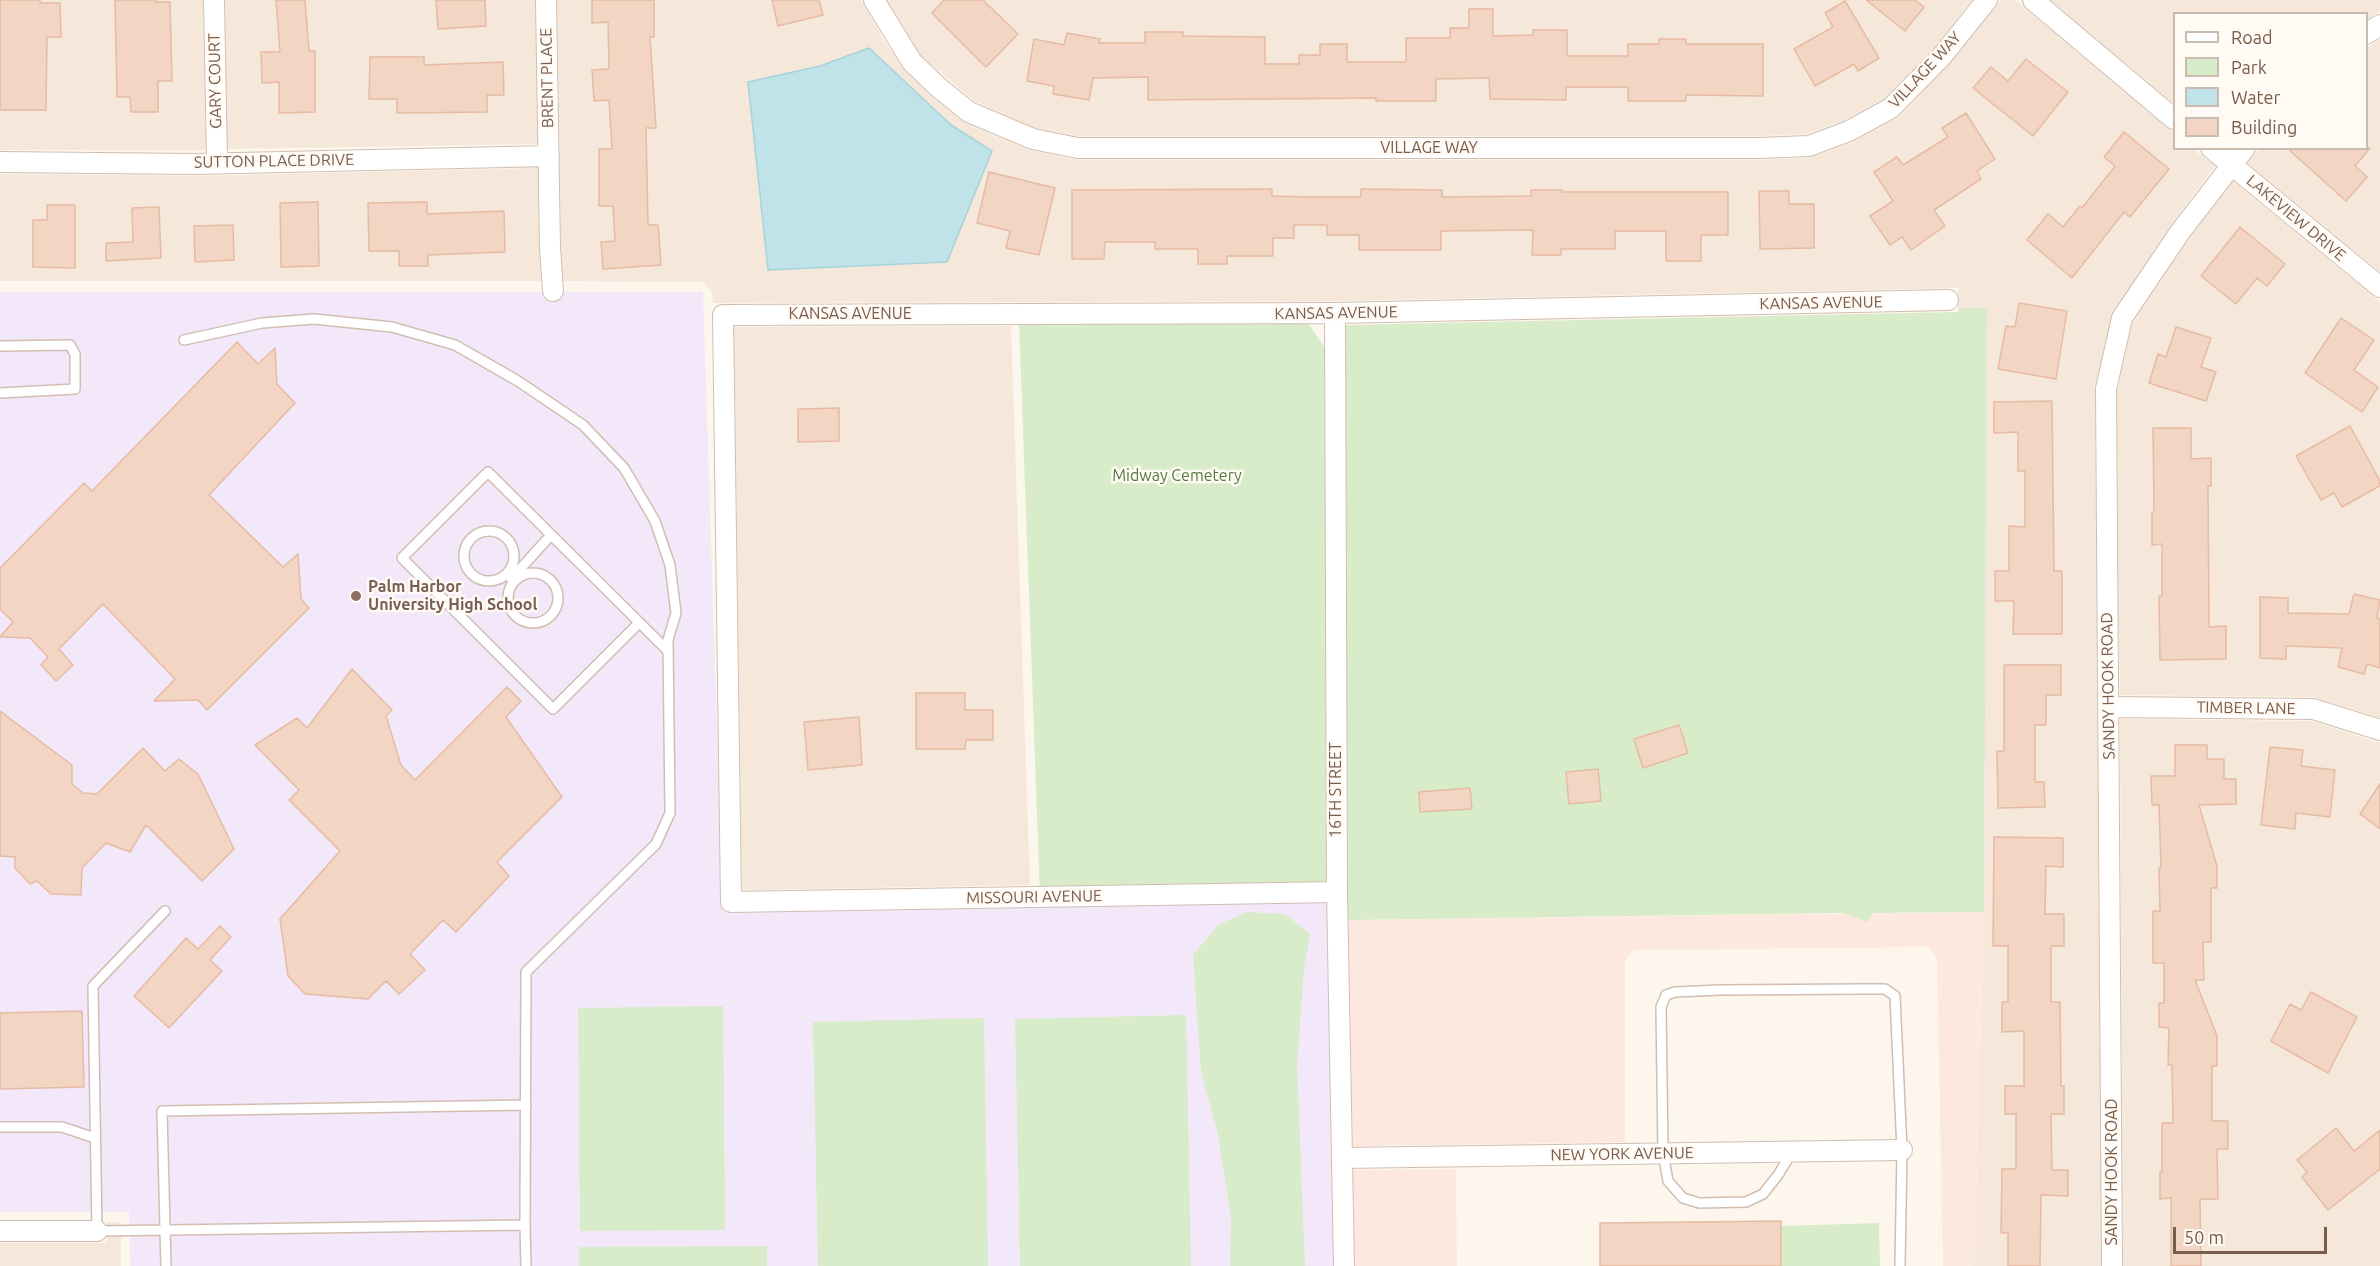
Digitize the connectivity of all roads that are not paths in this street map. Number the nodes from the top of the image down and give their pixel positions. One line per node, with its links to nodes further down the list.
1 (214, 0): 10 (street, GARY COURT)
2 (546, 0): 9 (street, BRENT PLACE)
3 (874, 0): 4 (street, VILLAGE WAY)
4 (1987, 0)
5 (2033, 0): 6 (street)
6 (2173, 116)
7 (2214, 150): 12 (street, LAKEVIEW DRIVE)
8 (2243, 150): 12 (street, SANDY HOOK ROAD)
9 (549, 156): 10 (street, SUTTON PLACE DRIVE); 14 (street, BRENT PLACE)
10 (217, 161): 11 (street, SUTTON PLACE DRIVE)
11 (0, 162)
12 (2231, 164): 13 (street, LAKEVIEW DRIVE); 24 (street, SANDY HOOK ROAD)
13 (2380, 287)
14 (553, 291)
15 (1948, 300): 16 (street, KANSAS AVENUE)
16 (1335, 313): 26 (street, 16TH STREET); 27 (street, KANSAS AVENUE)
17 (184, 340): 23 (lane)
18 (0, 346): 19 (lane)
19 (0, 393)
20 (551, 535): 21 (lane); 22 (lane); 22 (lane)
21 (510, 578): 21 (lane); 21 (lane)
22 (639, 622): 23 (lane)
23 (668, 651): 29 (lane)
24 (2110, 707): 25 (street, TIMBER LANE); 44 (street, SANDY HOOK ROAD)
25 (2380, 730)
26 (1337, 892): 27 (street, MISSOURI AVENUE); 35 (street, 16TH STREET)
27 (731, 902)
28 (165, 911): 31 (lane)
29 (526, 1105): 36 (lane); 37 (lane)
30 (0, 1127): 31 (lane)
31 (95, 1138): 39 (lane)
32 (1902, 1150): 33 (lane); 34 (street, NEW YORK AVENUE); 43 (lane)
33 (1663, 1152): 34 (street, NEW YORK AVENUE); 34 (lane); 35 (street, NEW YORK AVENUE)
34 (1792, 1152)
35 (1342, 1158): 42 (street, 16TH STREET)
36 (525, 1224): 37 (lane); 41 (lane)
37 (166, 1230): 39 (lane); 40 (lane)
38 (0, 1231): 39 (street)
39 (97, 1231)
40 (166, 1266)
41 (526, 1266)
42 (1344, 1266)
43 (1900, 1266)
44 (2112, 1266)

